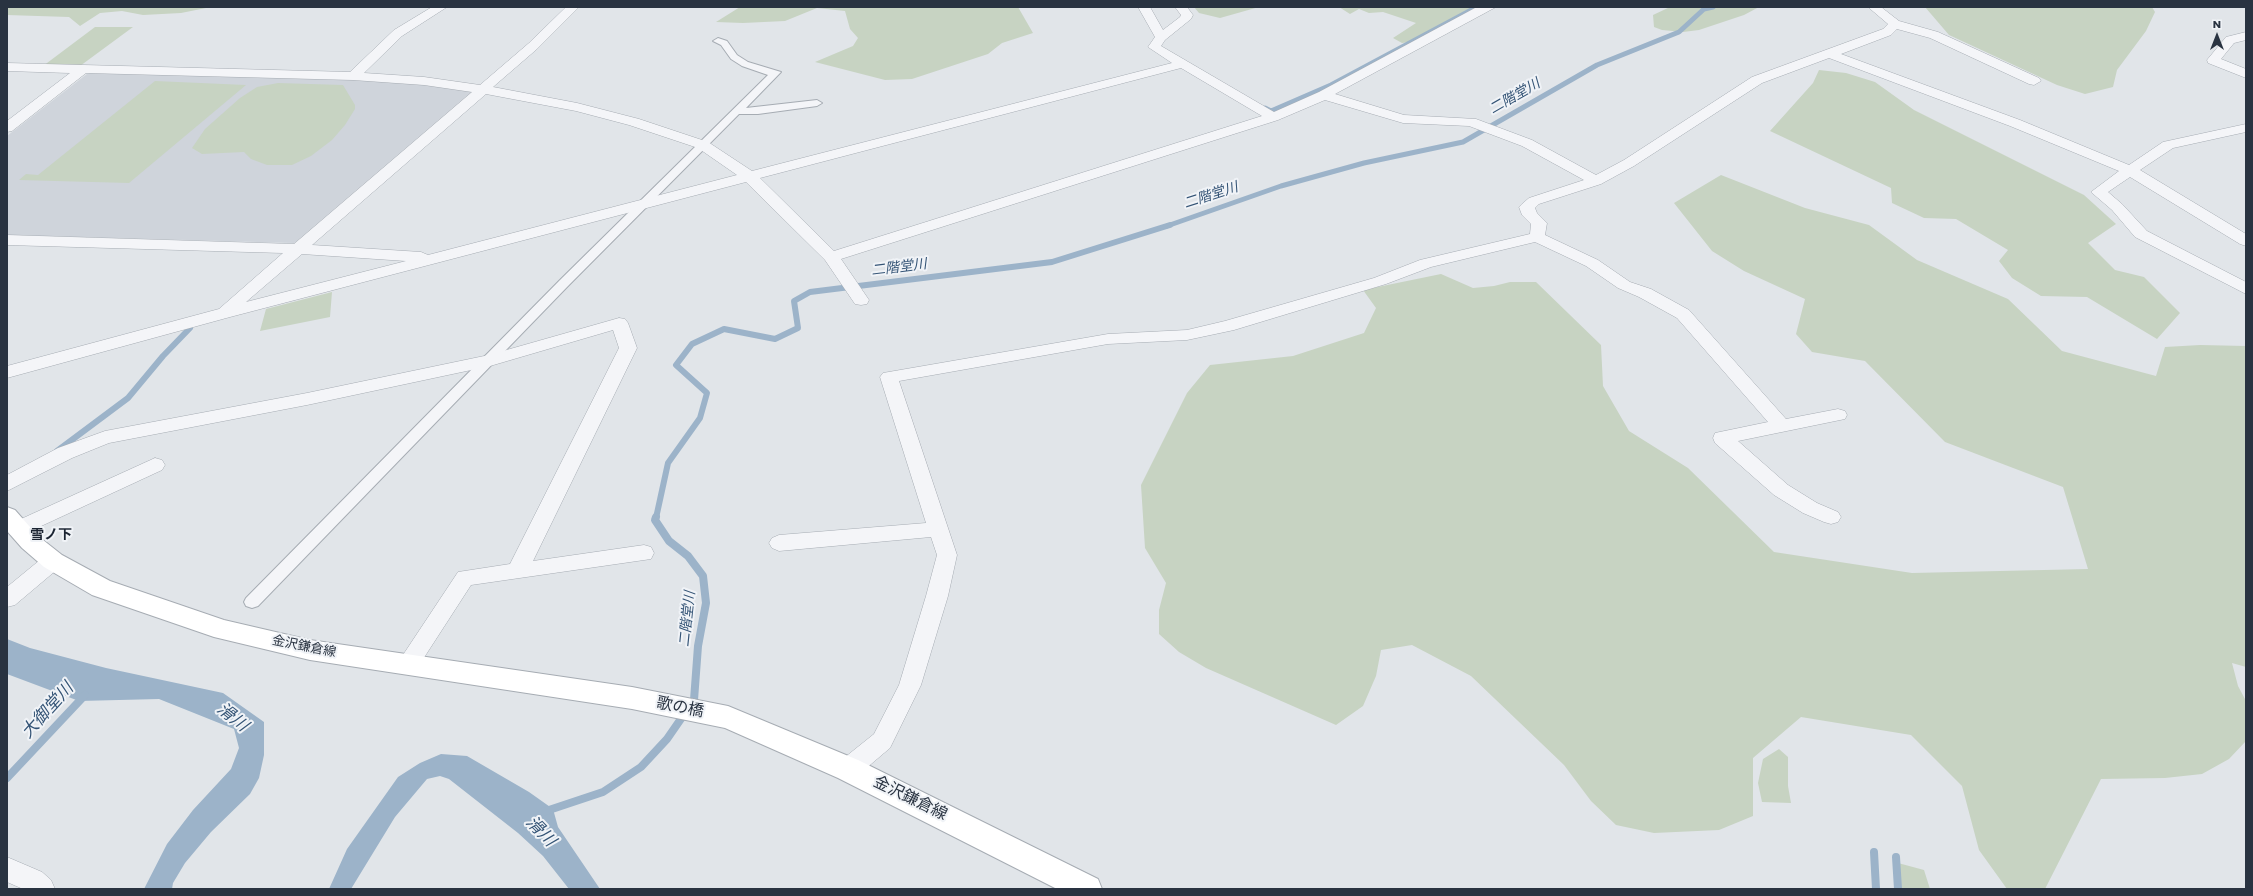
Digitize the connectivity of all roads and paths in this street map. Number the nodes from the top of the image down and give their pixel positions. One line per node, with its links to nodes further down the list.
1 (441, 7): 16 (street)
2 (573, 7): 18 (street)
3 (1144, 7): 9 (street)
4 (1181, 7): 9 (street)
5 (1490, 7): 19 (street)
6 (1874, 7): 7 (street)
7 (1895, 24): 11 (street); 17 (street)
8 (2246, 36): 15 (street)
9 (1161, 37): 12 (street)
10 (718, 41): 21 (street)
11 (1830, 54): 26 (street); 28 (street)
12 (1182, 64): 22 (street); 27 (street)
13 (7, 68): 14 (street)
14 (83, 69): 16 (street); 23 (street)
15 (2246, 74)
16 (353, 76): 18 (street)
17 (2034, 81)
18 (483, 89): 25 (street); 33 (street)
19 (1324, 94): 22 (street); 28 (street)
20 (818, 102): 21 (street)
21 (737, 111): 25 (street)
22 (1273, 117): 34 (street)
23 (7, 128)
24 (2246, 128): 26 (street)
25 (703, 145): 27 (street); 29 (street)
26 (2129, 170): 32 (street); 36 (street)
27 (750, 176): 29 (street); 34 (street)
28 (1596, 181): 30 (street)
29 (644, 204): 35 (street); 39 (street)
30 (1537, 237): 42 (street); 47 (street)
31 (7, 240): 33 (street)
32 (2246, 241)
33 (298, 249): 35 (street); 38 (street)
34 (830, 257): 37 (street)
35 (439, 258): 38 (street)
36 (2246, 289)
37 (861, 300)
38 (224, 313): 40 (street)
39 (490, 360): 44 (street); 51 (street); 53 (street)
40 (7, 372)
41 (1838, 416): 42 (street)
42 (1781, 425): 45 (street)
43 (155, 465): 46 (street)
44 (7, 484)
45 (1831, 517)
46 (12, 523): 50 (main road, 金沢鎌倉線)
47 (939, 528): 48 (street); 57 (street)
48 (779, 543)
49 (644, 553): 51 (street)
50 (53, 561): 52 (street); 54 (main road, 金沢鎌倉線)
51 (517, 571): 54 (street)
52 (7, 599)
53 (252, 602)
54 (408, 664): 55 (main road, 金沢鎌倉線)
55 (632, 698): 56 (main road, 歌の橋)
56 (728, 717): 57 (main road, 金沢鎌倉線)
57 (848, 769): 60 (main road, 金沢鎌倉線)
58 (7, 869): 59 (street)
59 (42, 889)
60 (1087, 889)

